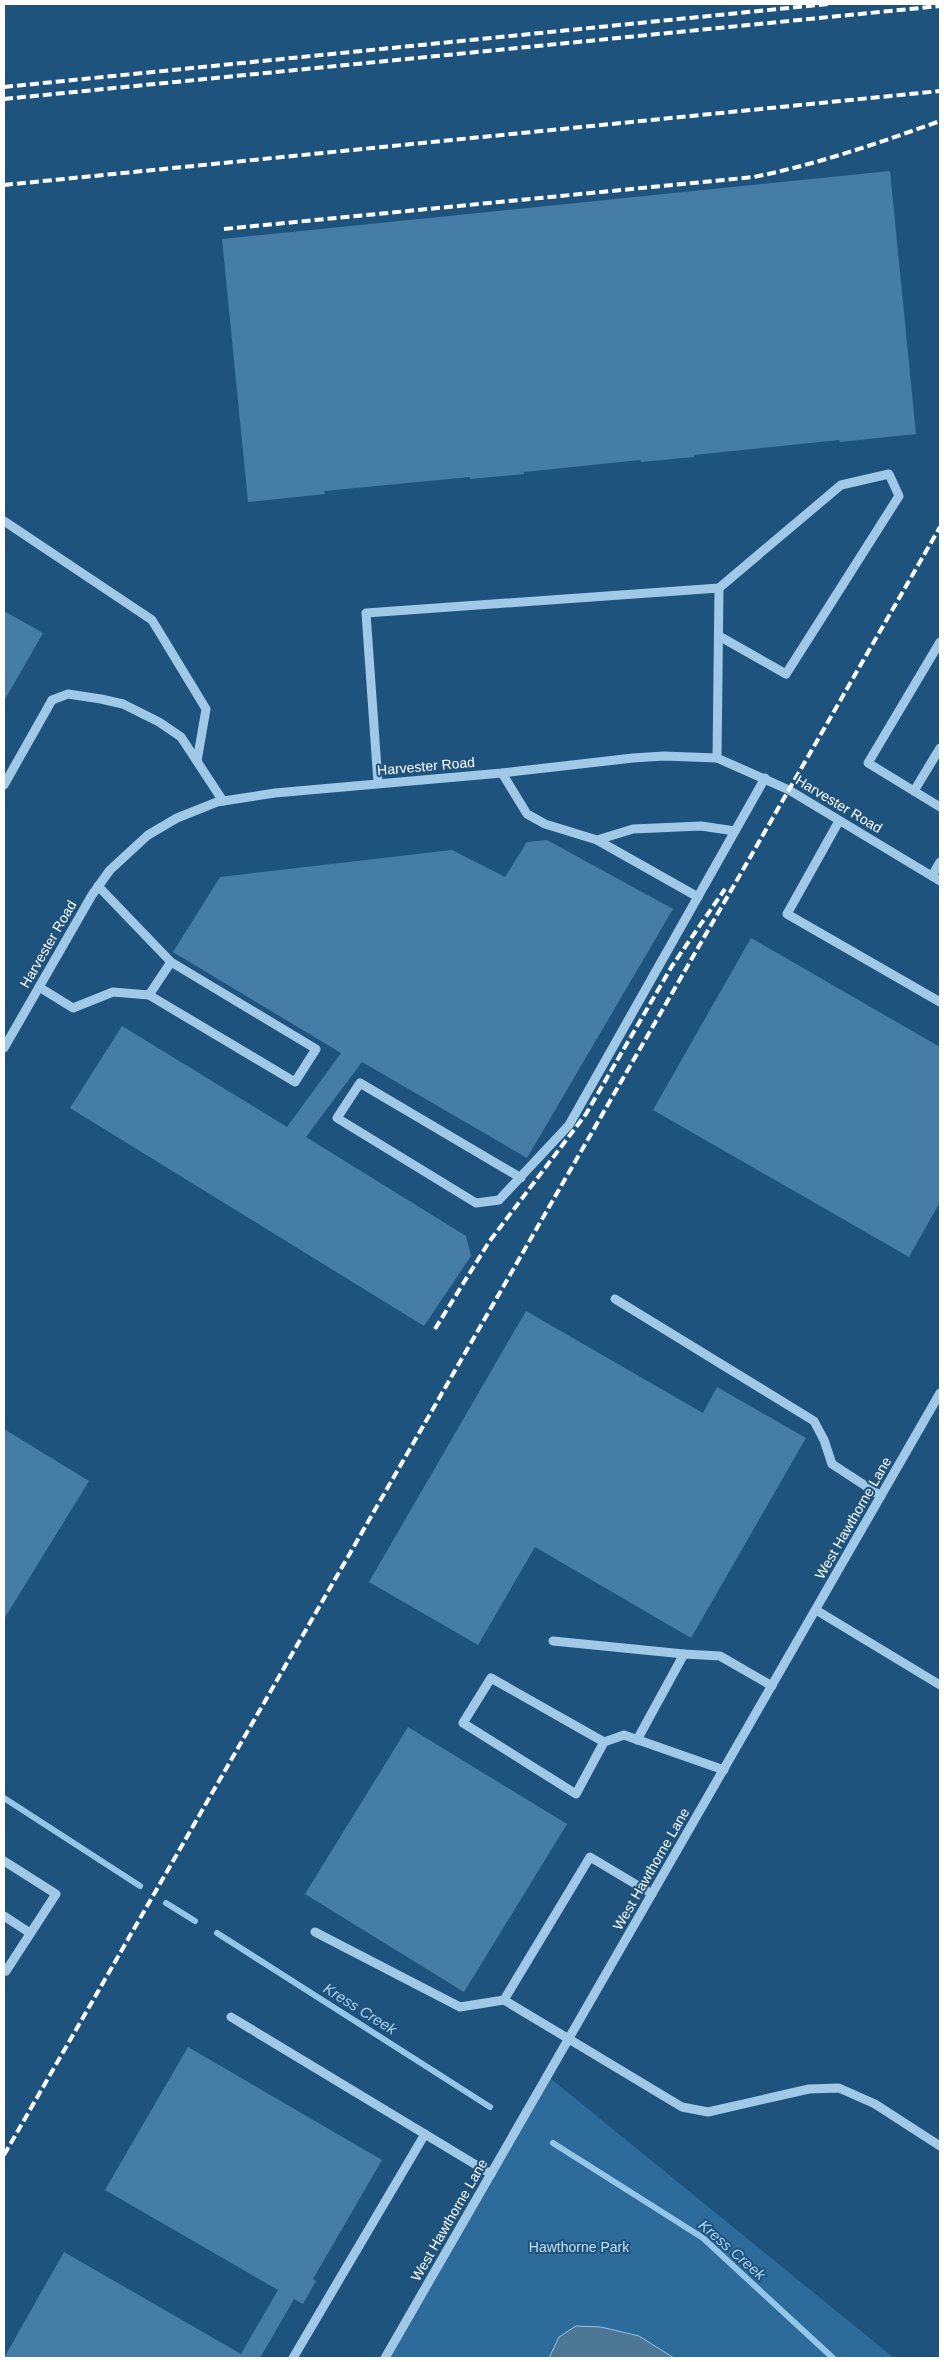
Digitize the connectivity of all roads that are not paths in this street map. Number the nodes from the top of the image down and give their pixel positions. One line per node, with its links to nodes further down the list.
1 (4, 521): 7 (street)
2 (718, 588): 3 (street); 3 (street); 10 (street)
3 (718, 636): 6 (street)
4 (940, 642): 12 (street)
5 (940, 748): 12 (street)
6 (717, 758): 8 (street, Harvester Road); 9 (street, Harvester Road)
7 (197, 761): 11 (street); 13 (street)
8 (502, 773): 10 (street, Harvester Road); 17 (street)
9 (765, 778): 15 (street, Harvester Road); 16 (street)
10 (378, 783): 13 (street, Harvester Road)
11 (4, 785)
12 (914, 792): 14 (street)
13 (223, 801): 20 (street, Harvester Road)
14 (940, 807)
15 (840, 821): 19 (street, Harvester Road); 25 (street)
16 (735, 831): 17 (street); 21 (street)
17 (598, 840): 21 (street)
18 (940, 862): 19 (street)
19 (936, 879)
20 (98, 886): 22 (street); 23 (street, Harvester Road)
21 (698, 897): 27 (street)
22 (171, 962): 24 (street); 24 (street)
23 (39, 987): 24 (street); 26 (street, Harvester Road)
24 (149, 994)
25 (940, 1002)
26 (4, 1048)
27 (521, 1178): 27 (street)
28 (614, 1299): 30 (street)
29 (940, 1393): 30 (street, West Hawthorne Lane)
30 (881, 1496): 31 (street, West Hawthorne Lane)
31 (816, 1610): 34 (street); 35 (street, West Hawthorne Lane)
32 (553, 1641): 33 (street)
33 (684, 1654): 35 (street); 36 (street)
34 (940, 1684)
35 (772, 1686): 38 (street, West Hawthorne Lane)
36 (638, 1740): 37 (street); 38 (street)
37 (604, 1742): 37 (street)
38 (724, 1770): 40 (street, West Hawthorne Lane)
39 (4, 1861): 43 (street)
40 (652, 1894): 45 (street); 47 (street, West Hawthorne Lane)
41 (4, 1916): 43 (street)
42 (314, 1932): 45 (street)
43 (30, 1933): 44 (street)
44 (5, 1970)
45 (504, 2000): 47 (street)
46 (231, 2016): 48 (street)
47 (569, 2040): 49 (street); 50 (street, West Hawthorne Lane)
48 (425, 2134): 50 (street); 51 (street)
49 (940, 2146)
50 (492, 2174): 52 (street, West Hawthorne Lane)
51 (293, 2358)
52 (386, 2358)

